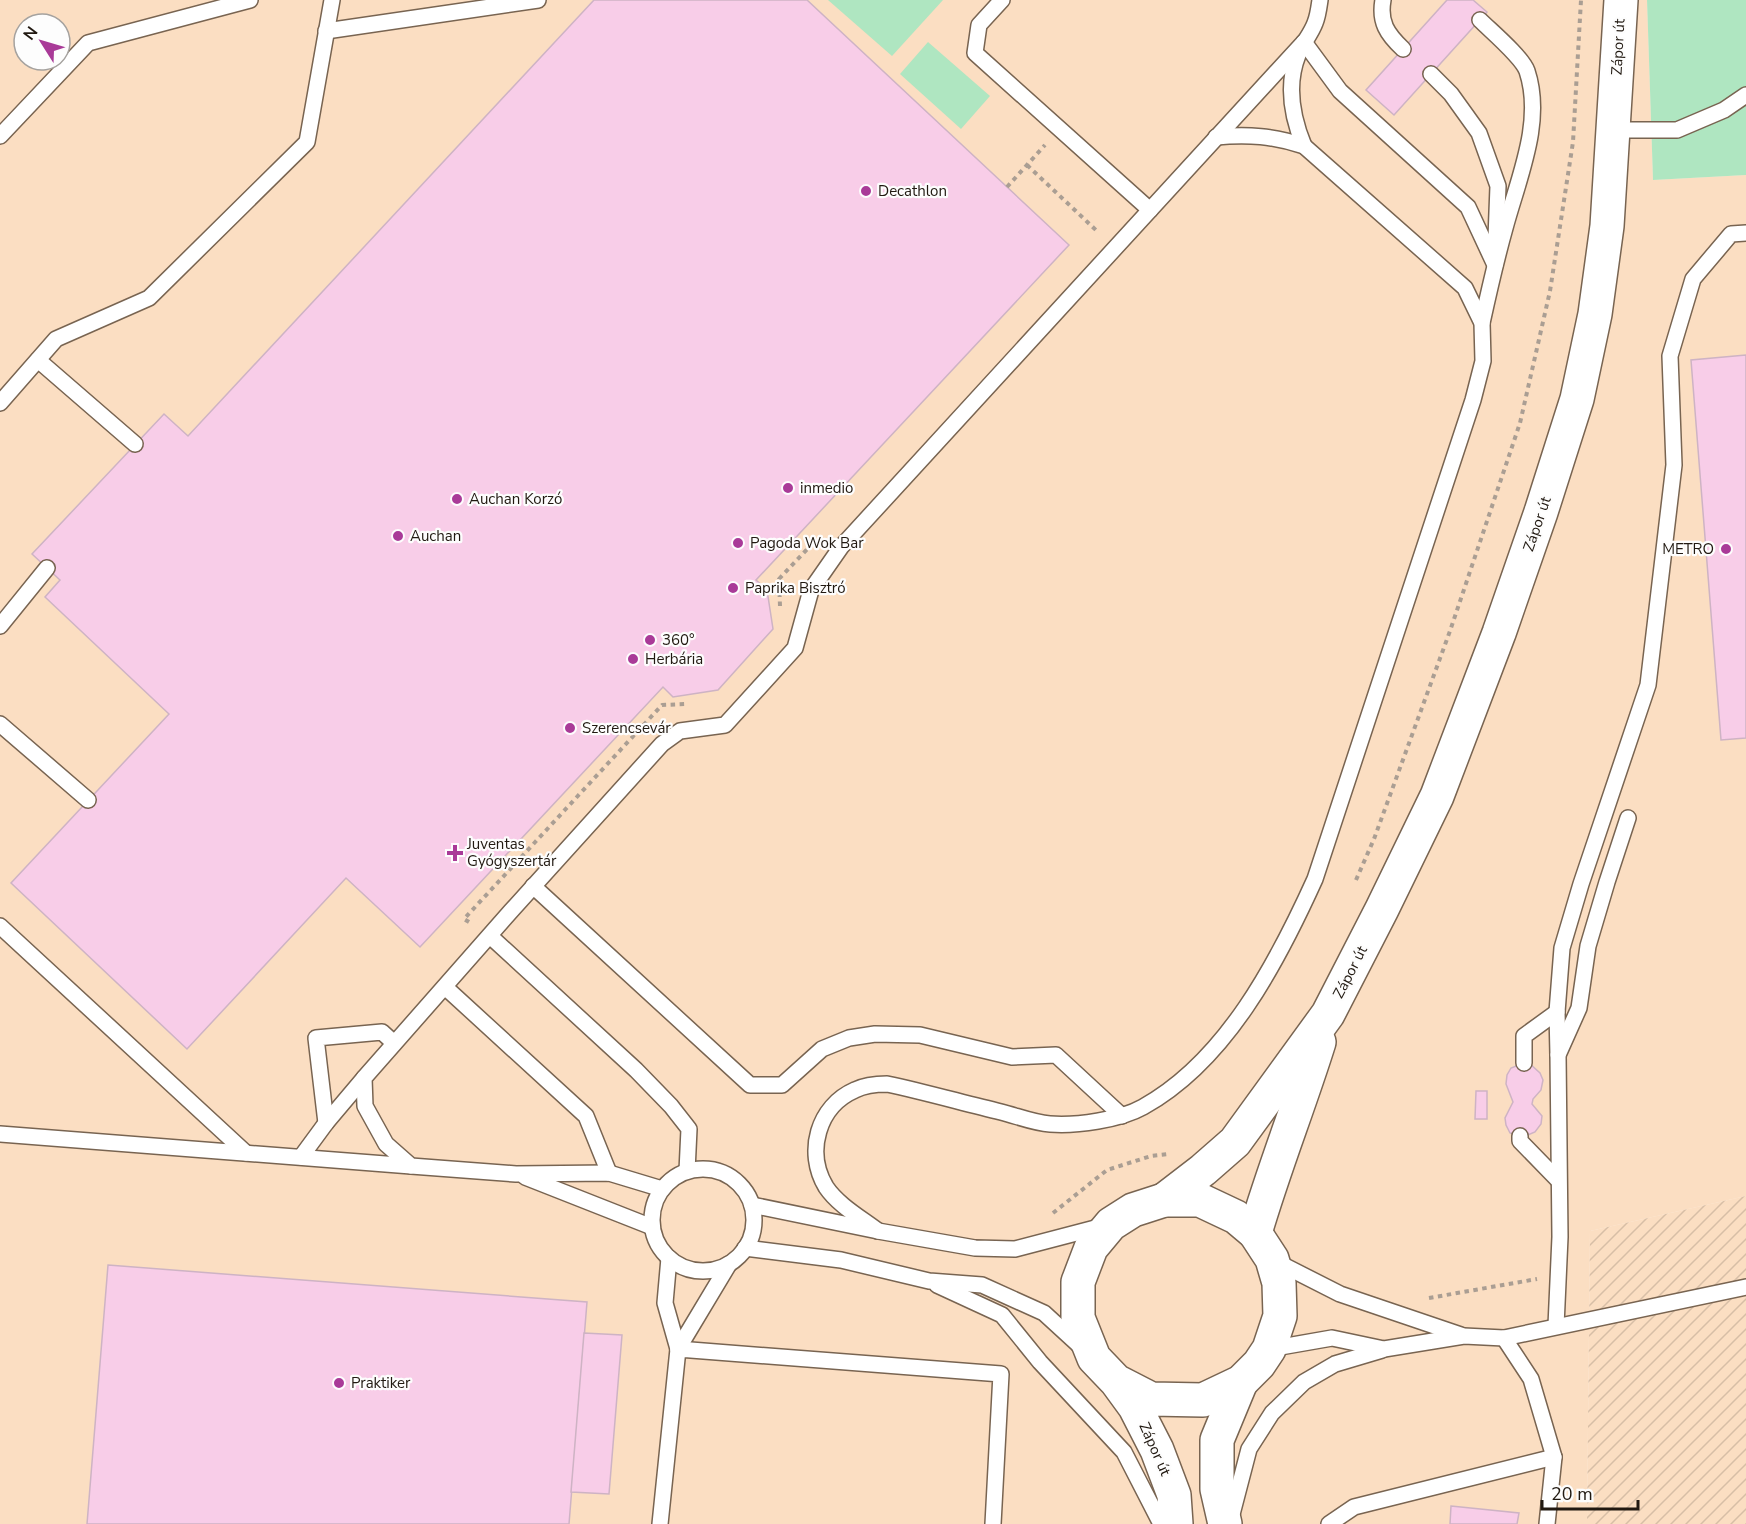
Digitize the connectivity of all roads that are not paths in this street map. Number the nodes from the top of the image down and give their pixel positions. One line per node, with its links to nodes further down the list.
1 (250, 0): 15 (lane)
2 (332, 0): 9 (lane)
3 (538, 0): 9 (lane)
4 (1002, 0): 18 (lane)
5 (1320, 0): 10 (lane)
6 (1383, 0): 11 (lane)
7 (1621, 0): 14 (street, Zápor út)
8 (1480, 20): 20 (lane)
9 (326, 31): 22 (lane)
10 (1304, 42): 16 (lane); 17 (lane); 20 (lane)
11 (1403, 48)
12 (1431, 74): 20 (lane)
13 (1746, 95): 14 (lane)
14 (1613, 130): 35 (street, Zápor út)
15 (0, 136)
16 (1216, 137): 17 (lane); 18 (lane)
17 (1304, 146): 21 (lane)
18 (1150, 210): 30 (lane)
19 (1746, 233): 34 (lane)
20 (1495, 265): 21 (lane)
21 (1482, 323): 40 (lane)
22 (38, 360): 23 (lane); 24 (lane)
23 (0, 403)
24 (135, 444)
25 (47, 568): 26 (lane)
26 (0, 626)
27 (0, 723): 28 (lane)
28 (88, 800)
29 (1628, 818): 37 (lane)
30 (532, 886): 32 (lane); 40 (lane)
31 (0, 926): 44 (lane)
32 (490, 936): 33 (lane); 47 (lane)
33 (445, 987): 36 (lane); 48 (lane)
34 (1557, 1012): 37 (lane); 38 (lane)
35 (1328, 1014): 52 (street, Zápor út); 57 (street, Zápor út)
36 (394, 1043): 39 (lane); 41 (lane)
37 (1558, 1055): 50 (lane)
38 (1524, 1063)
39 (364, 1078): 41 (lane); 46 (lane)
40 (1122, 1116): 56 (lane)
41 (326, 1123): 45 (lane)
42 (0, 1134): 44 (lane)
43 (1520, 1136): 50 (lane)
44 (246, 1153): 45 (lane)
45 (301, 1157): 46 (lane)
46 (411, 1166): 49 (lane)
47 (687, 1172): 51 (lane); 53 (lane)
48 (609, 1173): 49 (lane); 51 (lane)
49 (516, 1174): 55 (lane)
50 (1558, 1180): 63 (lane)
51 (662, 1190): 55 (lane)
52 (1164, 1200): 54 (street, Zápor út); 57 (street, Zápor út)
53 (752, 1205): 56 (lane); 58 (lane)
54 (1111, 1224): 56 (lane); 69 (street, Zápor út)
55 (652, 1227): 59 (lane)
56 (878, 1231)
57 (1264, 1246): 64 (lane); 66 (street, Zápor út)
58 (746, 1248): 60 (lane); 61 (lane)
59 (669, 1258): 60 (lane); 67 (lane)
60 (729, 1264): 67 (lane)
61 (929, 1281): 69 (lane); 74 (lane)
62 (1746, 1287): 63 (lane)
63 (1556, 1326): 65 (lane)
64 (1464, 1336): 65 (lane); 68 (lane)
65 (1504, 1338): 71 (lane)
66 (1269, 1348): 68 (lane); 70 (street, Zápor út)
67 (678, 1349): 72 (lane); 73 (lane)
68 (1384, 1349): 77 (lane)
69 (1105, 1370): 70 (street, Zápor út); 75 (street, Zápor út)
70 (1241, 1382): 76 (street, Zápor út)
71 (1554, 1457): 78 (lane); 79 (lane)
72 (660, 1524)
73 (993, 1524)
74 (1161, 1524)
75 (1176, 1524)
76 (1225, 1524)
77 (1230, 1524)
78 (1329, 1524)
79 (1547, 1524)

